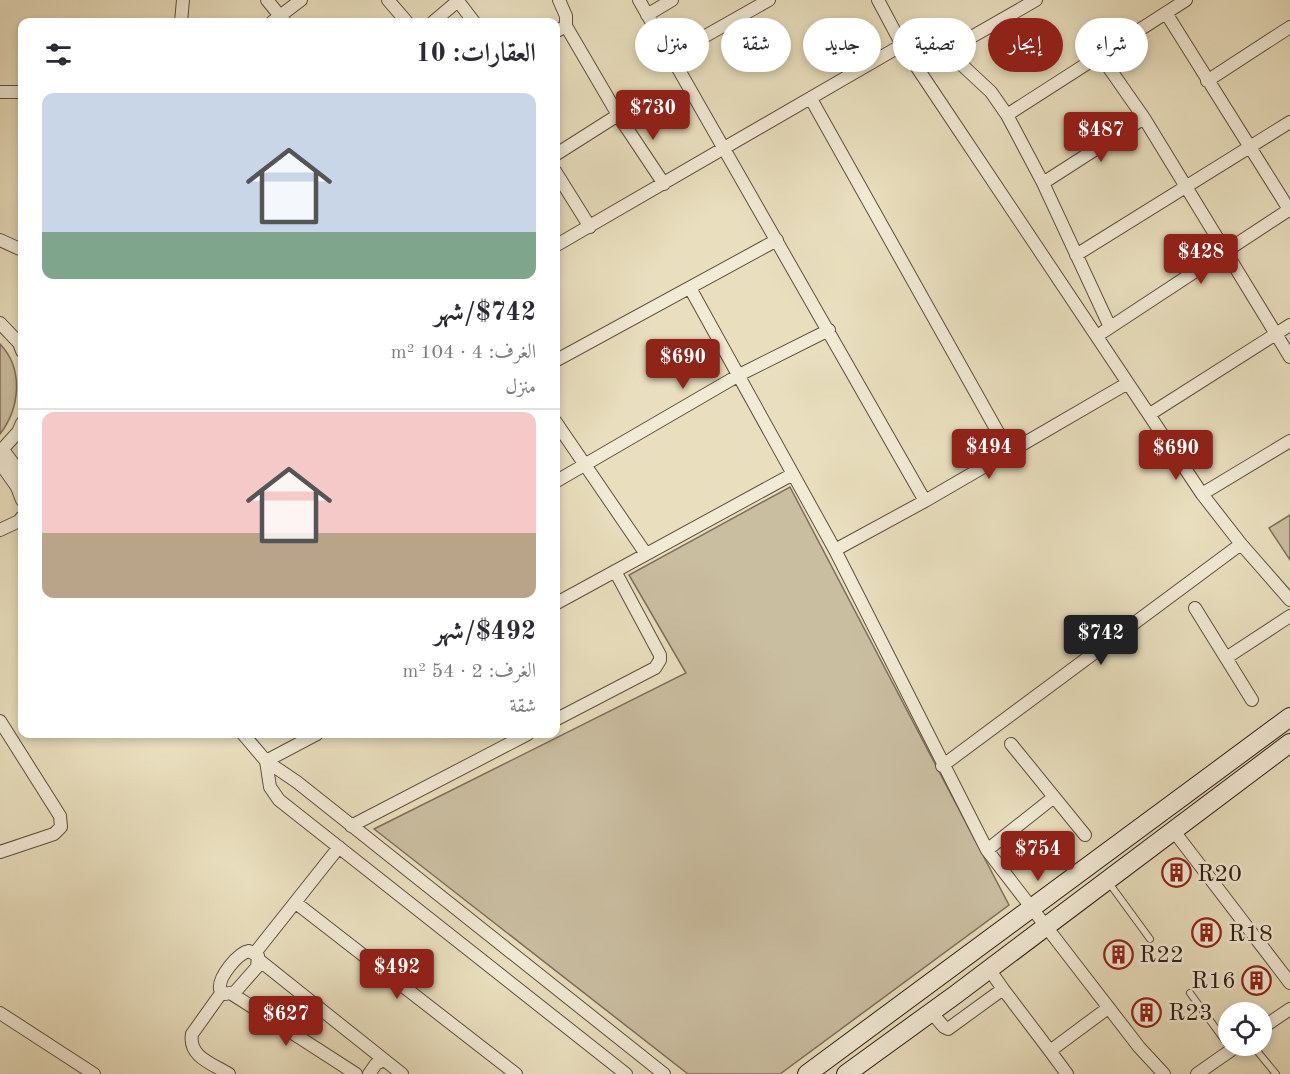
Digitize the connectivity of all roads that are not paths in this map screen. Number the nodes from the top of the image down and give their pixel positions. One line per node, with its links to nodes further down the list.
1 (183, 0): 15 (street)
2 (267, 0): 16 (street)
3 (301, 0): 17 (street)
4 (388, 0): 18 (street)
5 (559, 0): 23 (street)
6 (639, 0): 14 (street)
7 (672, 0): 14 (street)
8 (769, 0): 27 (street)
9 (1036, 0): 28 (street)
10 (1186, 0): 13 (street)
11 (458, 1): 19 (street); 20 (street)
12 (881, 1): 24 (street)
13 (1166, 13): 22 (street); 35 (street)
14 (647, 15): 21 (street)
15 (181, 18)
16 (278, 18)
17 (281, 18)
18 (404, 18)
19 (438, 18)
20 (471, 18)
21 (649, 18)
22 (1148, 24)
23 (566, 26): 26 (street); 39 (street)
24 (893, 26)
25 (1290, 27): 35 (street)
26 (560, 30)
27 (709, 34)
28 (976, 34)
29 (893, 50): 38 (street)
30 (1075, 71): 40 (street)
31 (679, 72): 44 (street)
32 (920, 72): 64 (street)
33 (970, 72): 40 (street)
34 (1112, 72): 41 (street)
35 (1207, 81): 43 (street)
36 (0, 92): 37 (street)
37 (18, 92)
38 (811, 99): 44 (street); 75 (street)
39 (618, 115): 45 (street); 48 (street)
40 (1007, 115): 47 (street)
41 (1144, 118): 47 (street); 49 (street)
42 (1290, 122): 43 (street)
43 (1249, 147): 49 (street); 50 (street)
44 (724, 150): 48 (street); 53 (street)
45 (560, 152)
46 (560, 179): 51 (street)
47 (1043, 183): 57 (street)
48 (664, 184): 51 (street)
49 (1186, 187): 56 (street); 57 (street)
50 (1290, 210): 56 (street)
51 (590, 227): 54 (street)
52 (0, 240): 55 (street)
53 (777, 240): 58 (street); 62 (street)
54 (560, 243)
55 (18, 248)
56 (1226, 251): 61 (street); 63 (street)
57 (1076, 255): 61 (street)
58 (690, 288): 67 (street); 68 (street)
59 (0, 323): 65 (street)
60 (1290, 325): 63 (street)
61 (1110, 327): 64 (street)
62 (829, 330): 68 (street); 83 (street)
63 (1276, 334): 66 (street); 70 (street)
64 (1097, 335): 69 (street)
65 (18, 342)
66 (1290, 357)
67 (560, 358)
68 (739, 375): 77 (street); 79 (street)
69 (1128, 383): 70 (street); 75 (street)
70 (1150, 414): 82 (street)
71 (560, 428): 77 (street)
72 (18, 432): 74 (street)
73 (1290, 441): 82 (street)
74 (1, 451): 78 (street)
75 (1009, 452): 83 (street)
76 (0, 463): 81 (street)
77 (585, 465): 80 (street); 88 (street)
78 (18, 470)
79 (793, 474): 87 (street); 88 (street)
80 (560, 479)
81 (18, 490)
82 (1203, 494): 86 (street)
83 (925, 501): 87 (street)
84 (18, 521): 85 (street)
85 (0, 530)
86 (1242, 543): 90 (street); 105 (street)
87 (835, 550): 105 (street)
88 (646, 554): 89 (street)
89 (615, 571): 91 (street); 96 (street)
90 (1290, 600)
91 (560, 601)
92 (1195, 608): 94 (street)
93 (1290, 616): 94 (street)
94 (1226, 658): 95 (street)
95 (1252, 700)
96 (560, 717)
97 (1290, 717): 115 (street)
98 (0, 721): 112 (street)
99 (246, 738): 104 (street)
100 (309, 738): 104 (street)
101 (520, 738): 107 (street)
102 (1290, 743): 108 (street)
103 (1011, 744): 106 (street)
104 (266, 761): 107 (street); 110 (street)
105 (942, 766): 111 (street)
106 (1054, 797): 109 (street); 111 (street)
107 (351, 826): 141 (street)
108 (1173, 830): 113 (street); 120 (street)
109 (1085, 835)
110 (339, 848): 114 (street); 140 (street)
111 (987, 850): 115 (street)
112 (0, 852)
113 (1107, 880): 116 (street); 117 (lane)
114 (296, 903): 118 (street); 139 (street)
115 (1032, 909): 116 (street); 142 (street)
116 (1046, 926): 119 (street); 124 (street)
117 (1150, 939)
118 (257, 956): 122 (street); 122 (street); 133 (street)
119 (989, 969): 121 (street); 126 (street)
120 (1290, 983)
121 (1003, 989): 126 (street); 130 (street)
122 (227, 993): 135 (street); 136 (street)
123 (1190, 993): 129 (lane)
124 (1108, 1008): 130 (street); 145 (street)
125 (1290, 1009): 128 (street)
126 (931, 1012): 143 (street)
127 (0, 1013): 134 (street)
128 (1272, 1021)
129 (1218, 1028)
130 (1050, 1051): 144 (street)
131 (1220, 1056): 146 (street)
132 (1261, 1056): 147 (lane)
133 (384, 1060): 137 (street); 138 (street)
134 (94, 1074)
135 (229, 1074)
136 (356, 1074)
137 (369, 1074)
138 (402, 1074)
139 (516, 1074)
140 (626, 1074)
141 (664, 1074)
142 (807, 1074)
143 (846, 1074)
144 (1066, 1074)
145 (1164, 1074)
146 (1197, 1074)
147 (1276, 1074)

